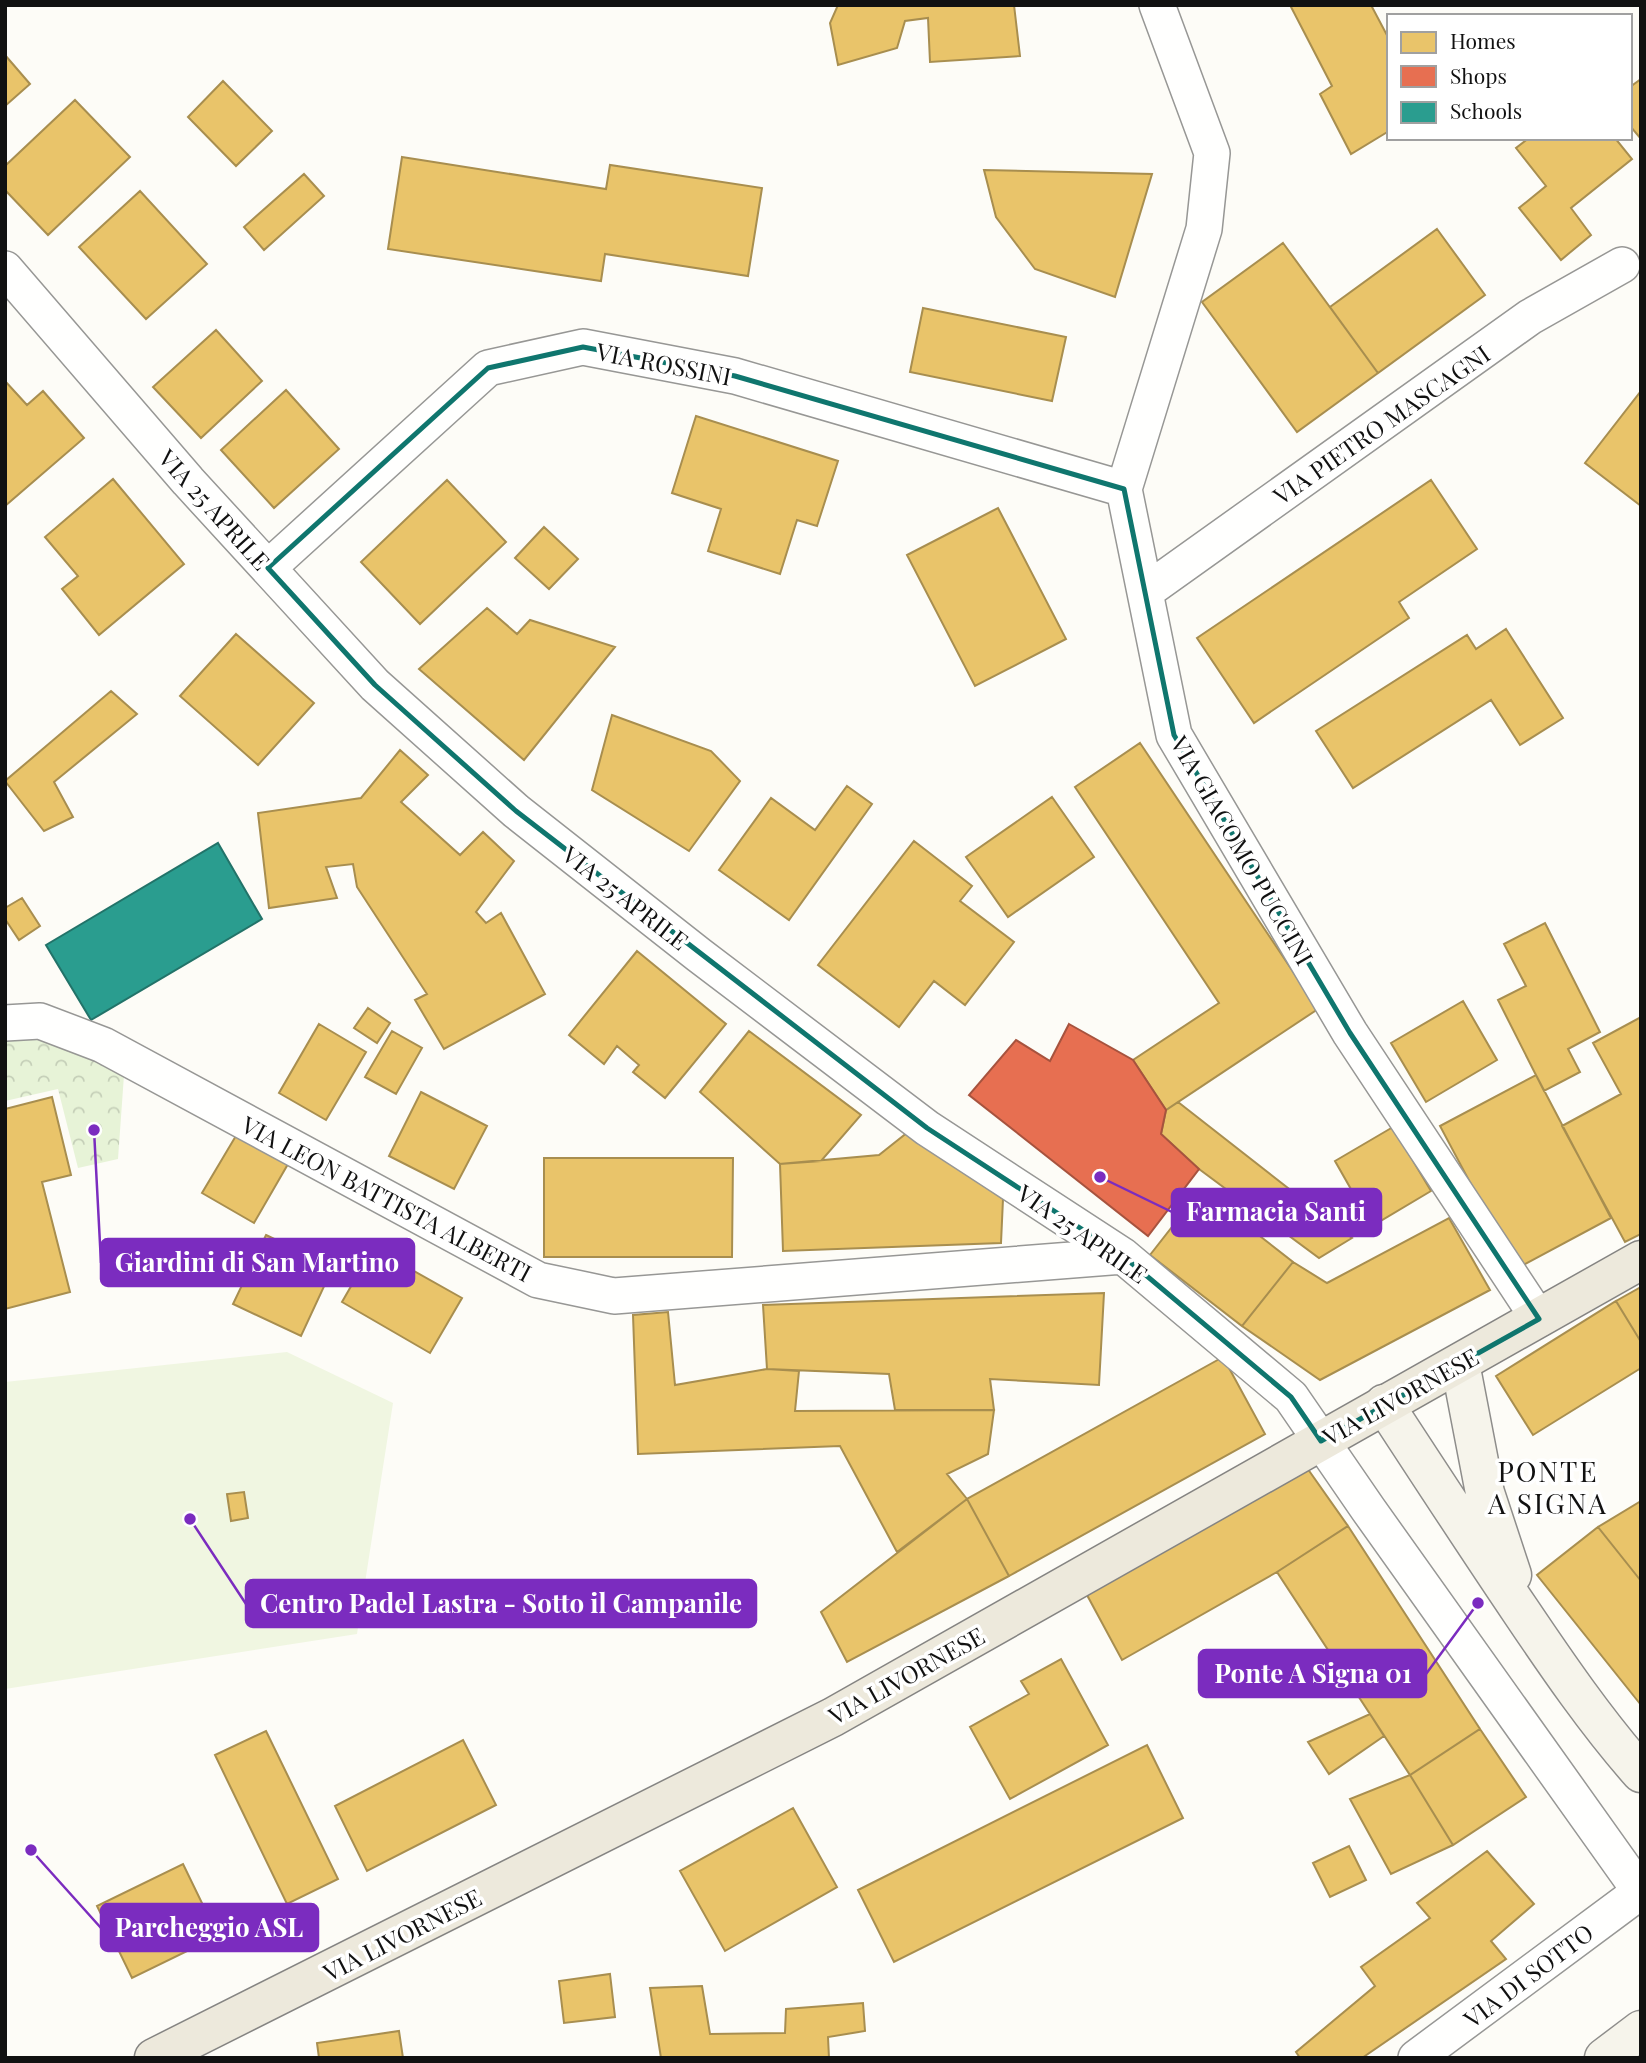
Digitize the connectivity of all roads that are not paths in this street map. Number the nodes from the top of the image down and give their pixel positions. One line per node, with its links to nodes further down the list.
1 (1157, 5): 4 (street, VIA GIACOMO PUCCINI)
2 (1622, 265): 6 (street, VIA PIETRO MASCAGNI)
3 (5, 269): 5 (street, VIA 25 APRILE)
4 (1124, 489): 5 (street, VIA ROSSINI); 6 (street, VIA GIACOMO PUCCINI)
5 (268, 568): 8 (street, VIA 25 APRILE)
6 (1145, 592): 10 (street, VIA GIACOMO PUCCINI)
7 (5, 1023): 8 (street, VIA LEON BATTISTA ALBERTI)
8 (1123, 1256): 13 (street, VIA 25 APRILE)
9 (1641, 1260): 10 (main road, VIA LIVORNESE)
10 (1539, 1319): 11 (main road, VIA LIVORNESE)
11 (1460, 1363): 12 (main road, VIA LIVORNESE); 14 (main road)
12 (1384, 1404): 13 (main road, VIA LIVORNESE); 14 (main road)
13 (1321, 1441): 16 (street, VIA 25 APRILE); 18 (main road, VIA LIVORNESE)
14 (1527, 1620): 15 (main road)
15 (1641, 1773)
16 (1640, 1891): 19 (street, VIA DI SOTTO)
17 (1641, 2030): 20 (main road)
18 (178, 2053)
19 (1416, 2058)
20 (1604, 2058)

